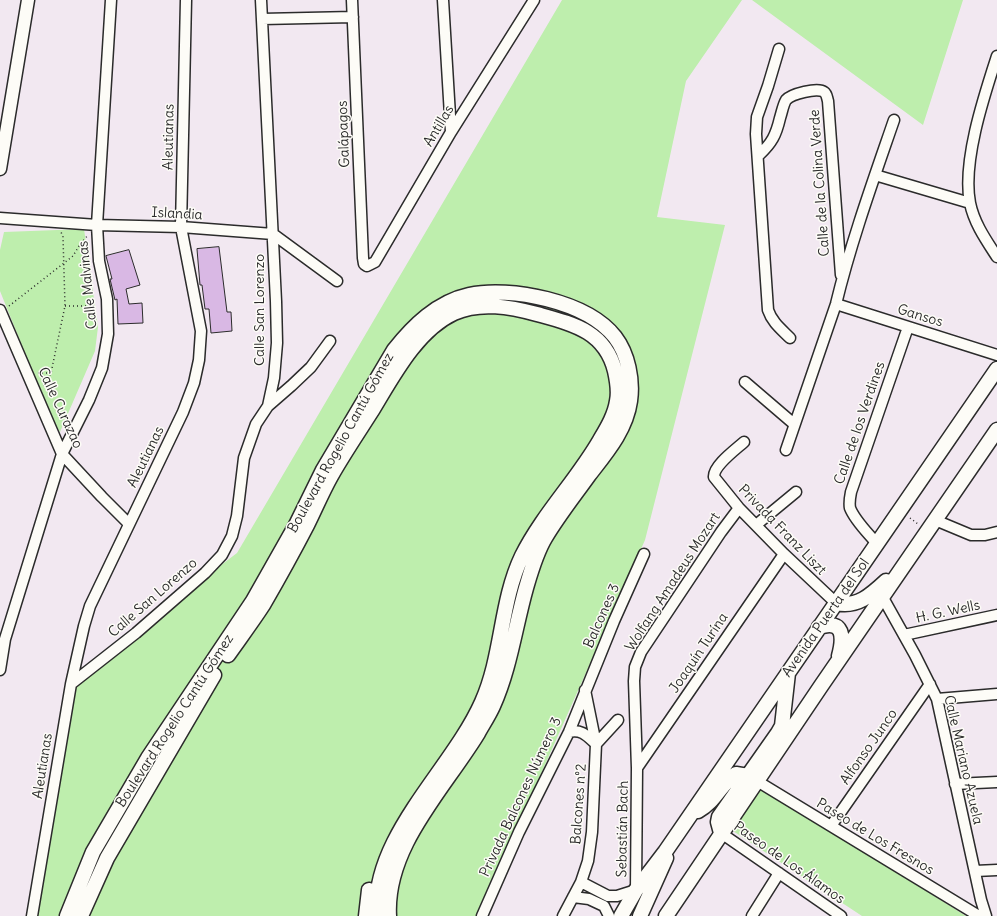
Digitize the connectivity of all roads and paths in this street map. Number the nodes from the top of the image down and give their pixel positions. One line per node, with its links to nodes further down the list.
1 (28, 0): 15 (street)
2 (111, 0): 20 (street, Calle Malvinas)
3 (186, 0): 21 (street, Aleutianas)
4 (261, 0): 9 (street, Calle San Lorenzo)
5 (352, 0): 8 (street, Galápagos)
6 (443, 0): 13 (street)
7 (534, 0): 13 (street, Antillas)
8 (353, 17): 9 (street); 25 (street, Galápagos)
9 (262, 19): 22 (street, Calle San Lorenzo)
10 (780, 49): 14 (street)
11 (997, 57): 17 (street)
12 (894, 120): 16 (street)
13 (451, 132): 25 (street, Antillas)
14 (759, 155): 27 (street, Calle de la Colina Verde); 34 (street)
15 (0, 168)
16 (875, 175): 17 (street); 27 (street)
17 (970, 203): 23 (street)
18 (0, 218): 19 (street, Islandia)
19 (58, 222): 20 (street, Islandia); 24 (path)
20 (96, 225): 21 (street, Islandia); 24 (path); 31 (street, Calle Malvinas)
21 (181, 227): 22 (street, Islandia); 51 (street, Aleutianas)
22 (273, 234): 26 (street); 42 (street, Calle San Lorenzo)
23 (997, 257)
24 (64, 263): 28 (path); 30 (path)
25 (367, 266)
26 (337, 281)
27 (842, 281): 29 (street)
28 (12, 303)
29 (836, 304): 33 (street, Gansos); 43 (street)
30 (65, 306): 31 (path); 39 (path)
31 (107, 306): 47 (street, Calle Malvinas)
32 (0, 310): 38 (street, Calle Curazao)
33 (908, 327): 36 (street, Gansos); 55 (street, Calle de los Verdines)
34 (790, 338)
35 (330, 341): 42 (street)
36 (997, 355)
37 (997, 369): 50 (main road, Avenida Puerta del Sol)
38 (27, 373): 39 (path); 41 (street, Calle Curazao)
39 (50, 373): 41 (path)
40 (745, 382): 43 (street)
41 (39, 399): 47 (street, Calle Curazao)
42 (268, 406): 68 (street, Calle San Lorenzo)
43 (794, 424): 46 (street)
44 (997, 430): 53 (main road)
45 (744, 442): 49 (street, Privada Franz Liszt)
46 (786, 450)
47 (62, 454): 51 (street, Calle Curazao); 64 (street, Calle Malvinas)
48 (796, 492): 52 (street)
49 (739, 508): 52 (street, Privada Franz Liszt); 78 (street, Wolfang Amadeus Mozart)
50 (900, 511): 53 (path); 55 (main road, Avenida Puerta del Sol)
51 (129, 524): 68 (street, Aleutianas)
52 (756, 525): 57 (street, Privada Franz Liszt)
53 (931, 525): 54 (street); 58 (main road)
54 (997, 532)
55 (878, 544): 60 (main road, Avenida Puerta del Sol)
56 (644, 554): 70 (street, Balcones 3)
57 (784, 554): 60 (street, Privada Franz Liszt); 78 (street, Joaquín Turína)
58 (904, 565): 59 (main road); 60 (main road)
59 (882, 596): 63 (street, Calle Mariano Azuela); 65 (main road)
60 (836, 603): 62 (main road, Avenida Puerta del Sol)
61 (997, 615): 63 (street, H. G. Wells)
62 (819, 628): 65 (main road); 67 (main road, Avenida Puerta del Sol)
63 (904, 635): 69 (street, Calle Mariano Azuela)
64 (2, 638): 66 (street, Calle Malvinas)
65 (838, 662): 74 (main road)
66 (0, 670)
67 (788, 672): 73 (main road); 82 (main road, Avenida Puerta del Sol)
68 (71, 684): 95 (street, Aleutianas)
69 (930, 684): 72 (street, Calle Mariano Azuela); 83 (street, Alfonso Junco)
70 (585, 690): 76 (street, Privada Balcones Número 3); 77 (street, Balcones n°2)
71 (997, 694): 72 (street)
72 (937, 699): 81 (street, Calle Mariano Azuela)
73 (786, 700): 74 (main road); 79 (main road)
74 (808, 706): 79 (main road)
75 (618, 720): 77 (street)
76 (569, 732): 77 (street); 101 (street, Privada Balcones Número 3)
77 (596, 744): 90 (street, Balcones n°2)
78 (638, 768): 91 (street, Sebastián Bach)
79 (752, 779): 82 (main road); 83 (street, Paseo de Los Fresnos); 85 (main road)
80 (997, 782): 81 (street)
81 (955, 784): 88 (street, Calle Mariano Azuela)
82 (692, 812): 86 (main road, Avenida Puerta del Sol)
83 (831, 826): 109 (street, Paseo de Los Fresnos)
84 (400, 829): 97 (main road, Boulevard Rogelio Cantú Gómez); 98 (main road); 99 (main road, Boulevard Rogelio Cantú Gómez)
85 (721, 833): 89 (street, Paseo de Los Álamos); 106 (main road)
86 (665, 852): 91 (main road, Avenida Puerta del Sol); 105 (main road)
87 (997, 870): 88 (street)
88 (975, 872): 110 (street, Calle Mariano Azuela)
89 (779, 873): 107 (street); 108 (street, Paseo de Los Álamos)
90 (580, 882): 92 (street); 93 (street, Balcones n°2)
91 (636, 890): 92 (street); 104 (main road, Avenida Puerta del Sol)
92 (608, 896): 94 (street)
93 (573, 897): 94 (street); 102 (street, Balcones n°2)
94 (604, 906): 103 (street)
95 (32, 916)
96 (67, 916): 100 (main road, Boulevard Rogelio Cantú Gómez)
97 (81, 916)
98 (366, 916)
99 (377, 916)
100 (389, 916)
101 (482, 916)
102 (563, 916)
103 (609, 916)
104 (621, 916)
105 (640, 916)
106 (666, 916)
107 (752, 916)
108 (841, 916)
109 (979, 916)
110 (986, 916)

